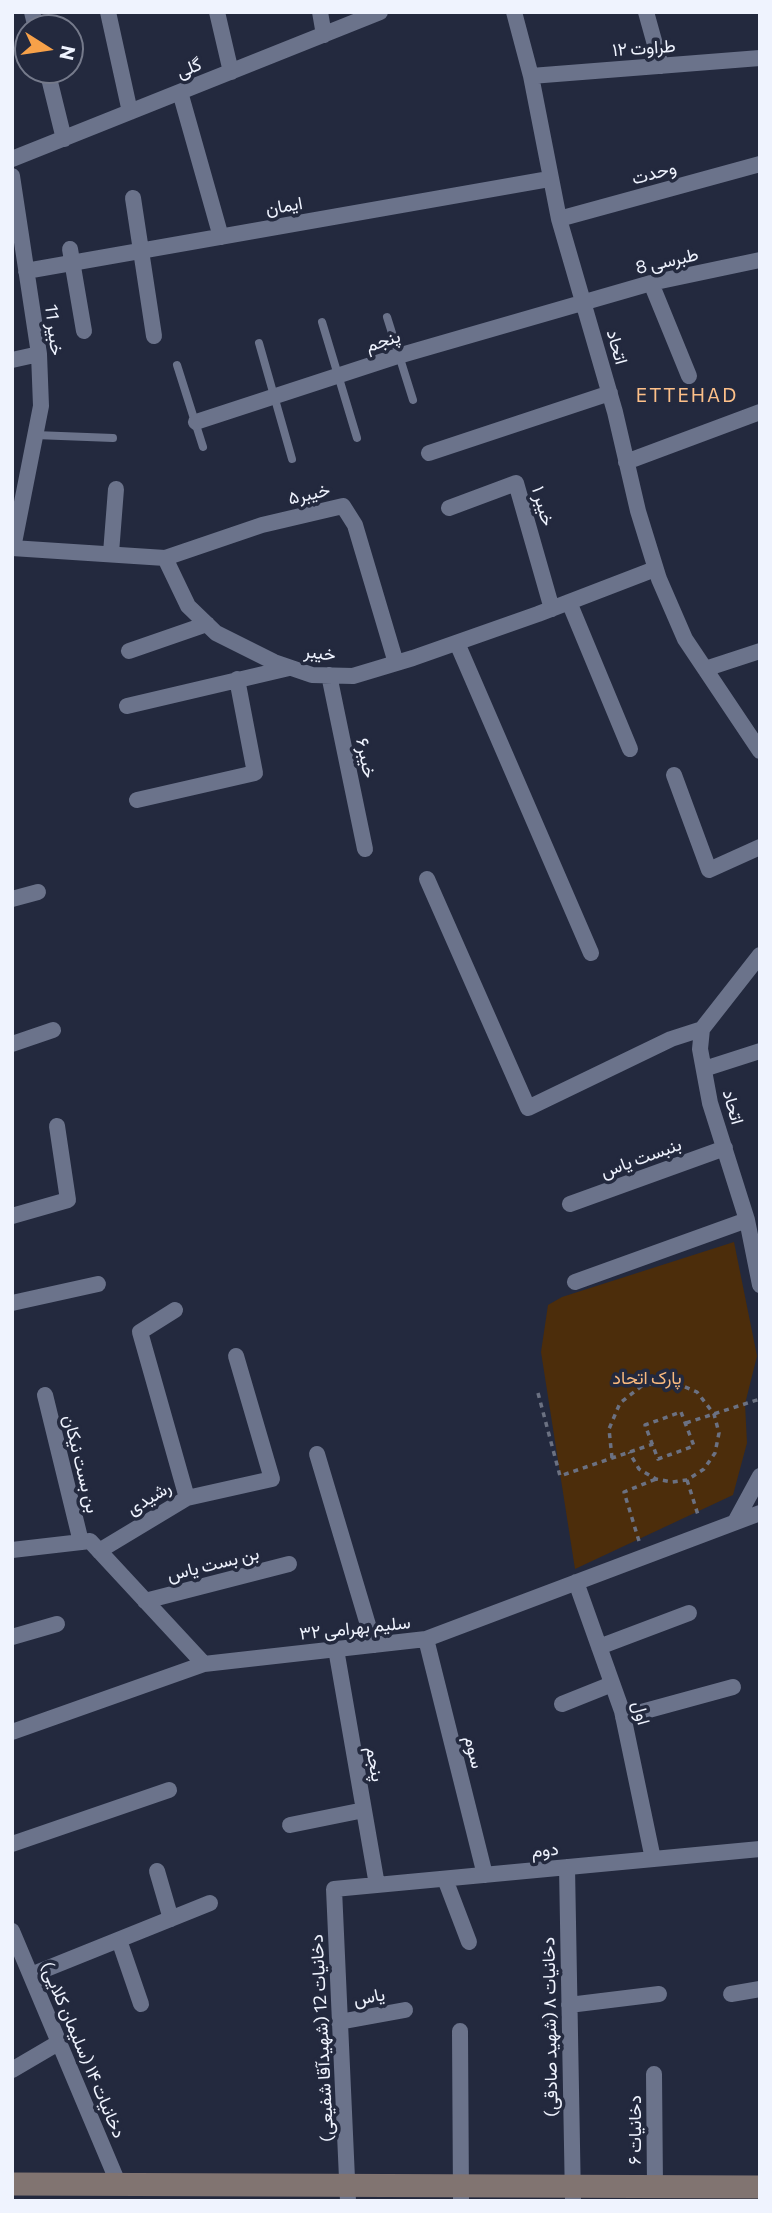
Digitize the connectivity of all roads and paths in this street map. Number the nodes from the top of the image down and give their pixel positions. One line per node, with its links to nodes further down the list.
1 (108, 12): 14 (street)
2 (217, 12): 10 (street)
3 (320, 12): 7 (street)
4 (380, 12): 7 (street, گلی)
5 (514, 12): 11 (street, اتحاد)
6 (646, 12): 9 (street)
7 (324, 34): 10 (street, گلی)
8 (760, 58): 9 (street, طراوت ۱۲)
9 (661, 66): 11 (street, طراوت ۱۲)
10 (231, 72): 13 (street, گلی)
11 (531, 76): 19 (street, اتحاد)
12 (50, 84): 15 (street)
13 (180, 92): 14 (street, گلی); 22 (street)
14 (130, 112): 15 (street, گلی)
15 (64, 139): 16 (street, گلی)
16 (12, 159)
17 (760, 164): 21 (street, وحدت)
18 (12, 176): 26 (street, خبیر 11)
19 (549, 179): 21 (street, اتحاد); 22 (street, ایمان)
20 (133, 198): 23 (street)
21 (559, 219): 28 (street, اتحاد)
22 (221, 237): 23 (street, ایمان)
23 (140, 251): 24 (street, ایمان); 32 (street)
24 (71, 256): 26 (street, ایمان); 31 (street)
25 (760, 260): 27 (street, طبرسی 8)
26 (22, 279): 34 (street, خبیر 11)
27 (652, 283): 28 (street, طبرسی 8); 39 (street)
28 (584, 302): 35 (street, پنجم); 40 (street, اتحاد)
29 (387, 317): 35 (lane)
30 (322, 322): 38 (lane)
31 (84, 331)
32 (154, 336)
33 (259, 343): 41 (lane)
34 (39, 354): 36 (street); 45 (street, خبیر 11)
35 (398, 356): 38 (street, پنجم); 42 (lane)
36 (12, 360)
37 (177, 365): 44 (lane)
38 (336, 376): 41 (street, پنجم); 47 (lane)
39 (689, 376)
40 (610, 393): 49 (street); 51 (street, اتحاد)
41 (274, 397): 44 (street, پنجم); 50 (lane)
42 (413, 400)
43 (760, 412): 51 (street)
44 (196, 422): 48 (lane)
45 (35, 435): 46 (lane); 54 (street, خبیر 11)
46 (113, 438)
47 (357, 439)
48 (204, 447)
49 (429, 453)
50 (292, 459)
51 (626, 463): 57 (street, اتحاد)
52 (116, 489): 55 (street)
53 (449, 508): 59 (street, خیبر ۱)
54 (13, 548): 55 (street)
55 (111, 553): 56 (street)
56 (166, 558): 60 (street, خیبر); 64 (street, خیبر۵)
57 (655, 569): 58 (street, خیبر); 66 (street, اتحاد)
58 (569, 602): 59 (street, خیبر); 70 (street)
59 (552, 609): 61 (street, خیبر)
60 (207, 624): 62 (street); 65 (street, خیبر)
61 (457, 643): 64 (street, خیبر); 79 (street)
62 (129, 651)
63 (760, 651): 66 (street)
64 (396, 663): 67 (street, خیبر)
65 (289, 668): 67 (street, خیبر); 68 (street)
66 (705, 669): 71 (street, اتحاد)
67 (329, 675): 75 (street, خیبر۶)
68 (237, 679): 69 (street); 73 (street)
69 (127, 706)
70 (630, 749)
71 (760, 751)
72 (674, 775): 74 (street)
73 (137, 800)
74 (760, 847)
75 (365, 849)
76 (427, 879): 81 (street)
77 (38, 892): 78 (street)
78 (12, 899)
79 (591, 953)
80 (760, 955): 81 (street)
81 (702, 1029): 85 (street, اتحاد)
82 (52, 1030): 83 (street)
83 (12, 1044)
84 (760, 1051): 85 (street)
85 (704, 1069): 87 (street, اتحاد)
86 (57, 1126): 89 (street)
87 (725, 1148): 88 (street, بنبست یاس); 90 (street, اتحاد)
88 (570, 1204)
89 (12, 1216)
90 (747, 1220): 91 (street); 93 (street, اتحاد)
91 (575, 1282)
92 (98, 1284): 94 (street)
93 (760, 1285)
94 (12, 1303)
95 (175, 1310): 109 (street)
96 (236, 1356): 109 (street, رشیدی)
97 (538, 1393): 105 (path)
98 (45, 1395): 113 (street, بن بست نیکان)
99 (760, 1399): 100 (path)
100 (714, 1414): 101 (path); 105 (path); 108 (path)
101 (686, 1423): 102 (path); 102 (path)
102 (653, 1444): 103 (path)
103 (629, 1452): 105 (path); 107 (path)
104 (317, 1454): 124 (street)
105 (612, 1458)
106 (760, 1476): 111 (street)
107 (656, 1479): 108 (path); 116 (path)
108 (687, 1480): 112 (path)
109 (187, 1498): 115 (street, رشیدی)
110 (760, 1513): 111 (street, سلیم بهرامی ۳۲)
111 (736, 1522): 112 (street, سلیم بهرامی ۳۲)
112 (704, 1533): 116 (street, سلیم بهرامی ۳۲)
113 (81, 1542): 114 (street); 115 (street)
114 (12, 1550)
115 (99, 1551): 119 (street)
116 (643, 1557): 118 (street, سلیم بهرامی ۳۲)
117 (289, 1564): 119 (street, بن بست یاس)
118 (576, 1582): 123 (street, سلیم بهرامی ۳۲); 125 (street, اول)
119 (145, 1601): 127 (street)
120 (689, 1613): 125 (street)
121 (57, 1624): 122 (street)
122 (12, 1637)
123 (426, 1639): 124 (street, سلیم بهرامی ۳۲); 141 (street, سوم)
124 (374, 1645): 126 (street, سلیم بهرامی ۳۲)
125 (599, 1647): 128 (street, اول)
126 (336, 1649): 127 (street, سلیم بهرامی ۳۲); 134 (street, پنجم)
127 (204, 1664): 132 (street, سلیم بهرامی ۳۲)
128 (612, 1684): 130 (street); 131 (street, اول)
129 (733, 1687): 131 (street)
130 (562, 1704)
131 (623, 1717): 138 (street, اول)
132 (12, 1732)
133 (169, 1790): 136 (street)
134 (364, 1810): 135 (street); 143 (street, پنجم)
135 (290, 1825)
136 (12, 1844)
137 (760, 1849): 138 (street, دوم)
138 (653, 1859): 139 (street, دوم)
139 (567, 1867): 141 (street, دوم); 155 (street, دخانیات ۸ (شهید صادقی))
140 (157, 1871): 146 (street)
141 (485, 1875): 142 (street, دوم)
142 (445, 1878): 143 (street, دوم); 149 (street)
143 (377, 1885): 144 (street, دوم)
144 (334, 1889): 157 (street, دخانیات 12 (شهیدآقا شفیعی))
145 (210, 1903): 146 (street)
146 (171, 1919): 148 (street)
147 (12, 1931): 150 (street, دخانیات ۱۴ (سلیمان کلایی))
148 (119, 1940): 150 (street); 154 (street)
149 (469, 1942)
150 (31, 1975): 159 (street, دخانیات ۱۴ (سلیمان کلایی))
151 (760, 1989): 153 (street)
152 (659, 1994): 155 (street)
153 (731, 1994)
154 (141, 2004)
155 (569, 2005): 170 (street, دخانیات ۸ (شهید صادقی))
156 (405, 2010): 157 (street, یاس)
157 (340, 2022): 168 (street, دخانیات 12 (شهیدآقا شفیعی))
158 (460, 2031): 169 (street)
159 (58, 2043): 160 (street); 163 (street, دخانیات ۱۴ (سلیمان کلایی))
160 (12, 2070)
161 (654, 2074): 164 (street, دخانیات ۶)
162 (12, 2185): 166 (main road)
163 (119, 2185): 166 (main road); 167 (main road)
164 (655, 2187): 165 (main road); 170 (main road)
165 (760, 2187)
166 (50, 2193)
167 (153, 2193): 168 (main road)
168 (348, 2193): 169 (main road)
169 (461, 2193): 170 (main road)
170 (573, 2194)

